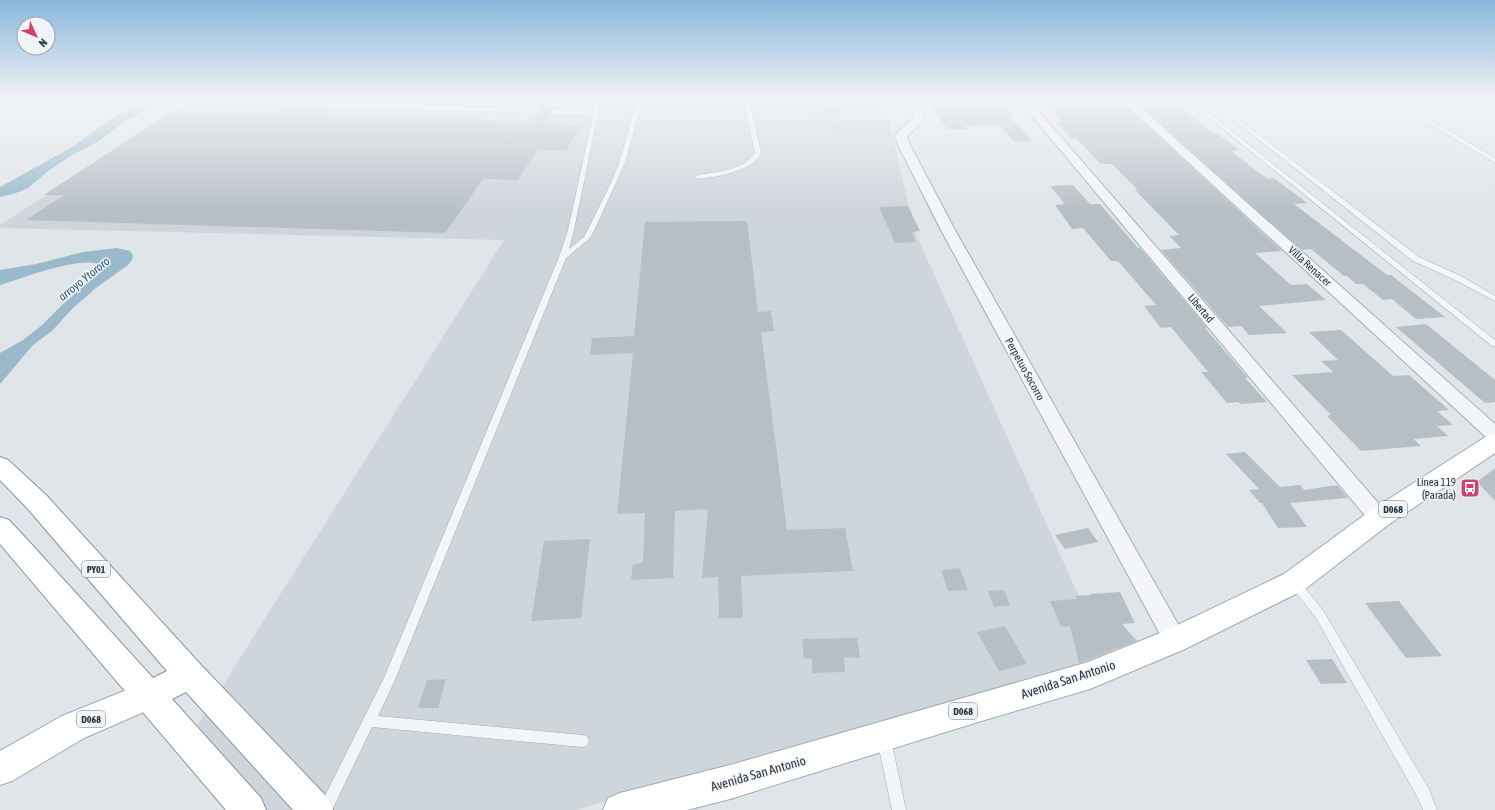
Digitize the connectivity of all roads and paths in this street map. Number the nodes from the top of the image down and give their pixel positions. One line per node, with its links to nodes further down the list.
1 (590, 137): 12 (lane)
2 (629, 137): 12 (lane)
3 (754, 137): 11 (lane)
4 (902, 137): 20 (street, Perpetuo Socorro)
5 (1055, 137): 17 (street, Libertad)
6 (1166, 137): 15 (street, Villa Renacer)
7 (1235, 137): 14 (lane)
8 (1258, 137): 13 (lane)
9 (1455, 137): 10 (lane)
10 (1495, 161)
11 (697, 177)
12 (563, 257): 23 (lane)
13 (1495, 300)
14 (1495, 344)
15 (1494, 441): 17 (main road, Avenida San Antonio / D068)
16 (0, 466): 21 (main road, PY01)
17 (1379, 518): 19 (main road, Avenida San Antonio / D068)
18 (0, 527): 22 (main road)
19 (1294, 582): 20 (main road, Avenida San Antonio / D068); 34 (lane)
20 (1175, 640): 24 (main road, Avenida San Antonio / D068)
21 (190, 675): 22 (main road); 30 (main road, PY01)
22 (149, 695): 26 (main road, D068); 29 (main road)
23 (369, 721): 25 (lane); 31 (lane)
24 (883, 735): 32 (main road, Avenida San Antonio / D068); 33 (lane)
25 (582, 741)
26 (36, 748): 27 (main road, D068); 28 (main road)
27 (0, 768)
28 (0, 782)
29 (249, 810)
30 (316, 810)
31 (325, 810)
32 (620, 810)
33 (899, 810)
34 (1430, 810)

